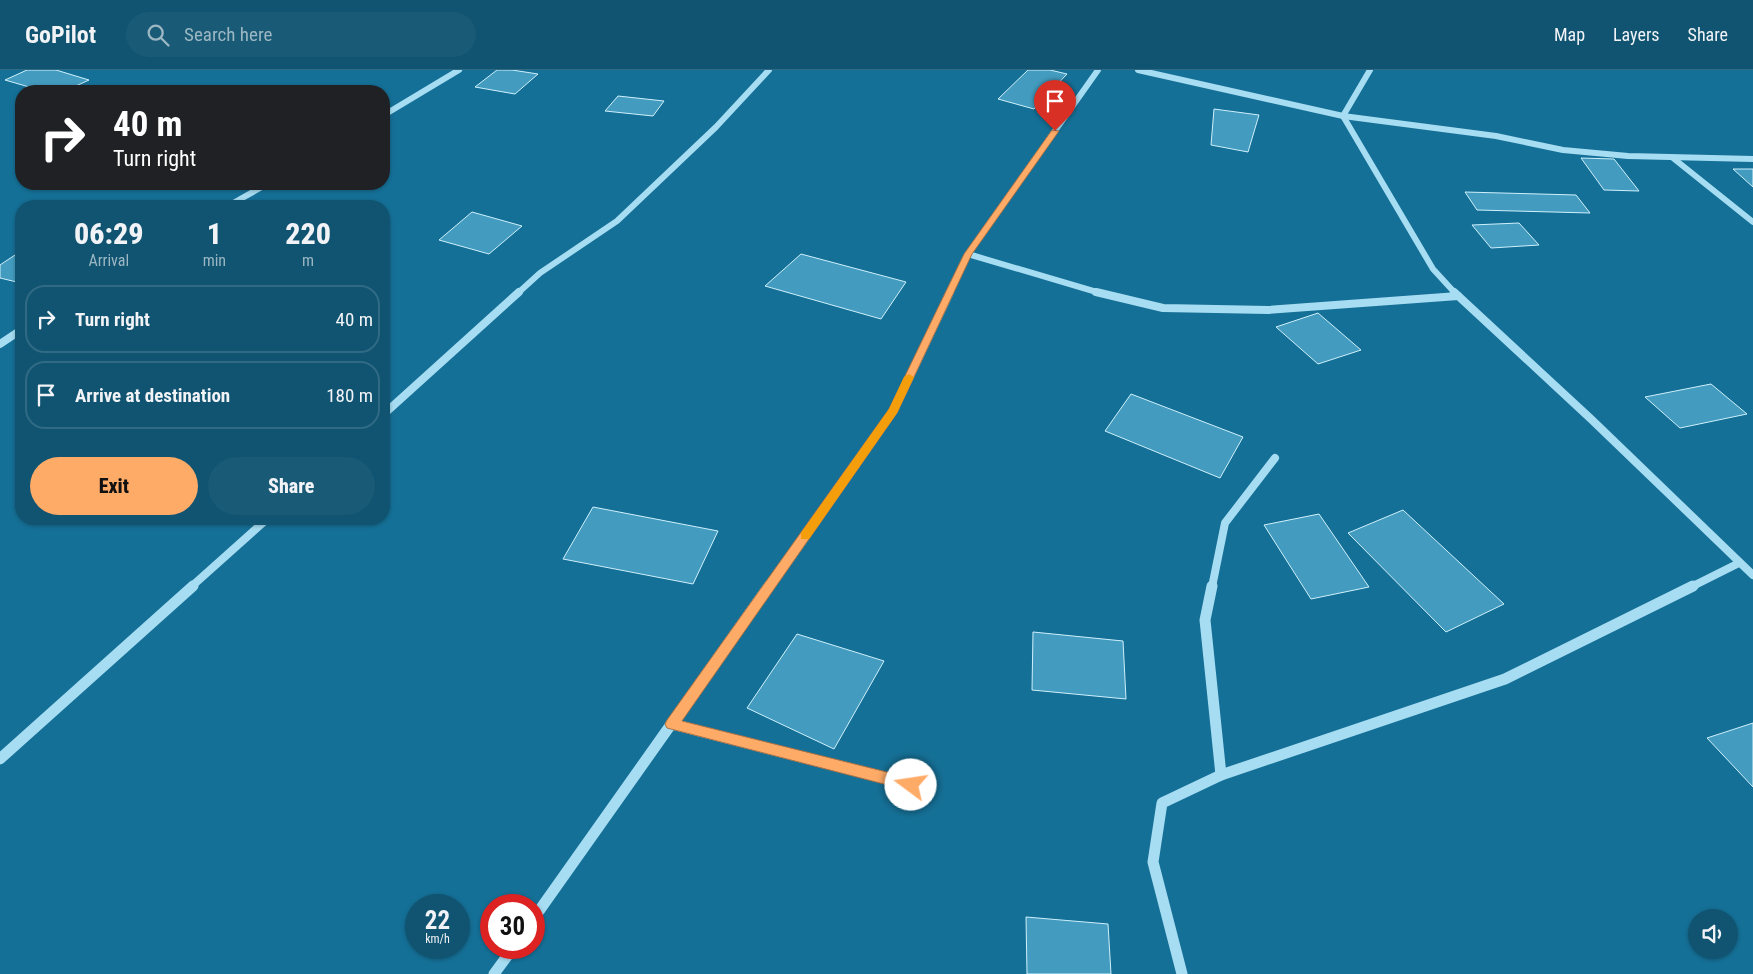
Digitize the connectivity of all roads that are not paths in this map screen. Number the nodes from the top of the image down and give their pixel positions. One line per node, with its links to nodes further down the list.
1 (459, 70): 6 (street)
2 (769, 70): 17 (street)
3 (1098, 70): 13 (street)
4 (1138, 70): 7 (street)
5 (1370, 70): 7 (street)
6 (390, 111)
7 (1344, 116): 8 (street); 14 (street)
8 (1673, 157): 9 (street); 12 (street)
9 (1753, 158)
10 (256, 190): 11 (street)
11 (239, 200)
12 (1753, 222)
13 (968, 254): 14 (street); 22 (street)
14 (1458, 296): 20 (street)
15 (15, 334): 16 (street)
16 (0, 344)
17 (390, 409)
18 (1275, 458): 24 (street)
19 (260, 525): 23 (street)
20 (1739, 563): 21 (street); 24 (street)
21 (1753, 575)
22 (672, 724): 25 (street); 26 (street)
23 (0, 759)
24 (1221, 775): 29 (street)
25 (911, 785)
26 (545, 903)
27 (505, 959): 28 (street)
28 (494, 974)
29 (1182, 974)

